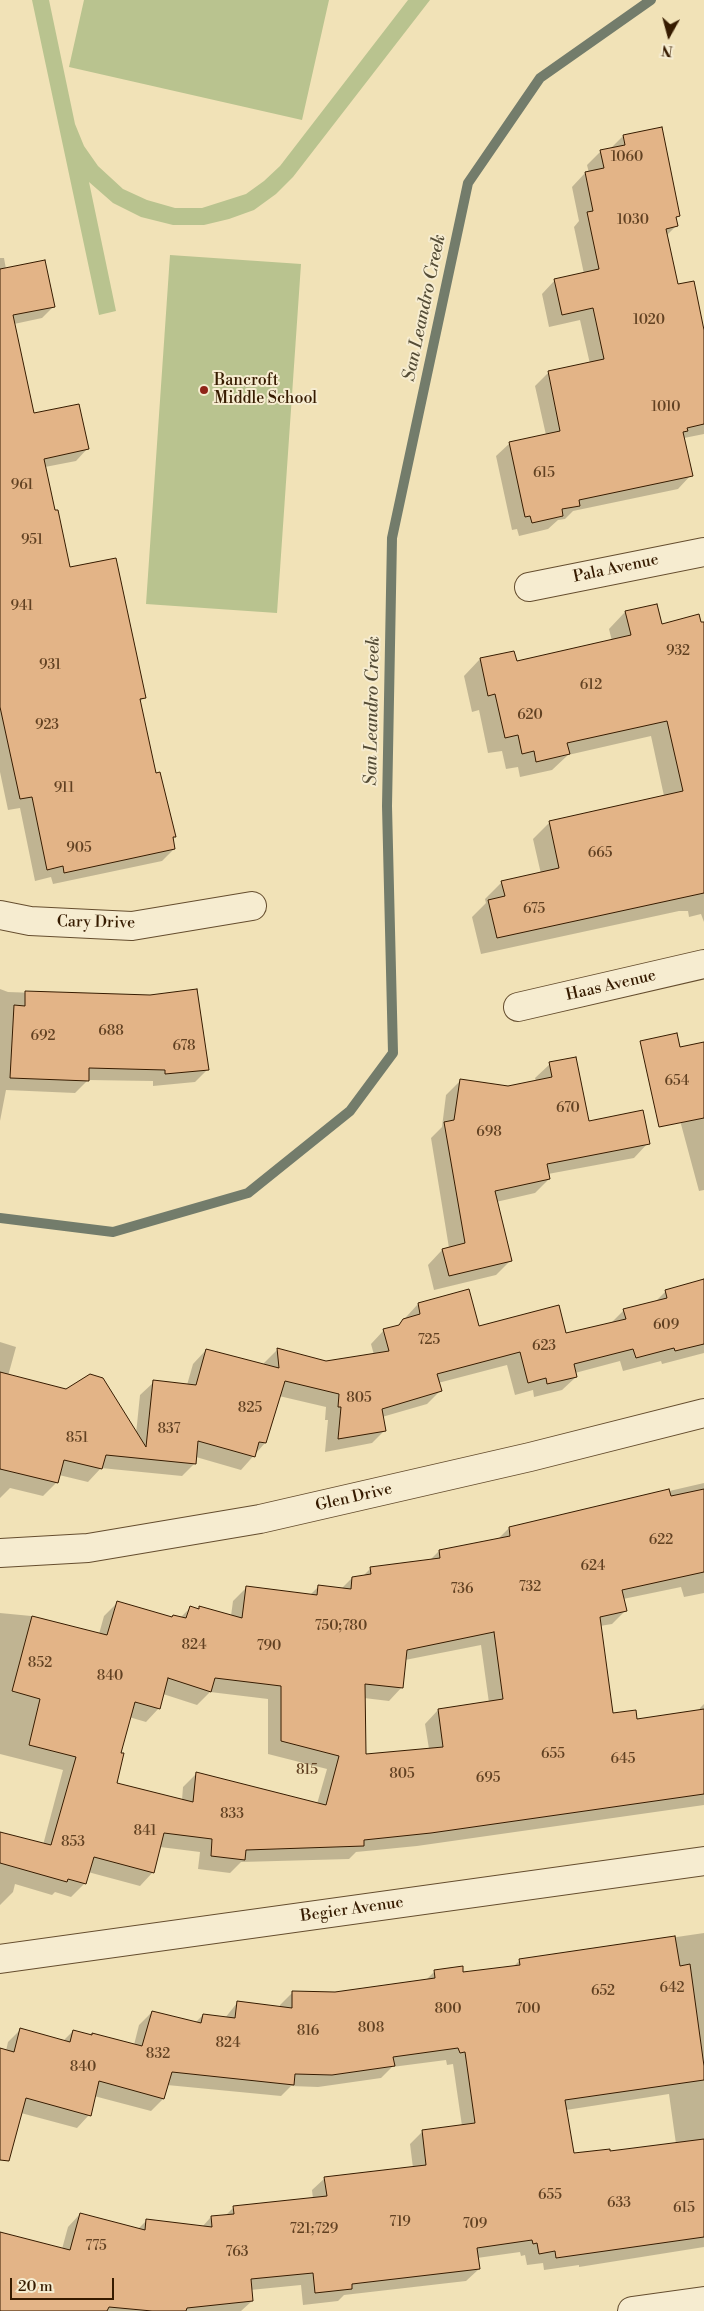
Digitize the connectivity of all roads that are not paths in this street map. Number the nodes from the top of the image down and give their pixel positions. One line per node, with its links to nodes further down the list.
1 (704, 552): 2 (street, Pala Avenue)
2 (529, 587)
3 (252, 906): 4 (street, Cary Drive)
4 (0, 915)
5 (704, 964): 6 (street, Haas Avenue)
6 (518, 1007)
7 (704, 1413): 8 (street, Glen Drive)
8 (0, 1553)
9 (704, 1861): 10 (street, Begier Avenue)
10 (0, 1959)
11 (704, 2301): 12 (street)
12 (632, 2311)

